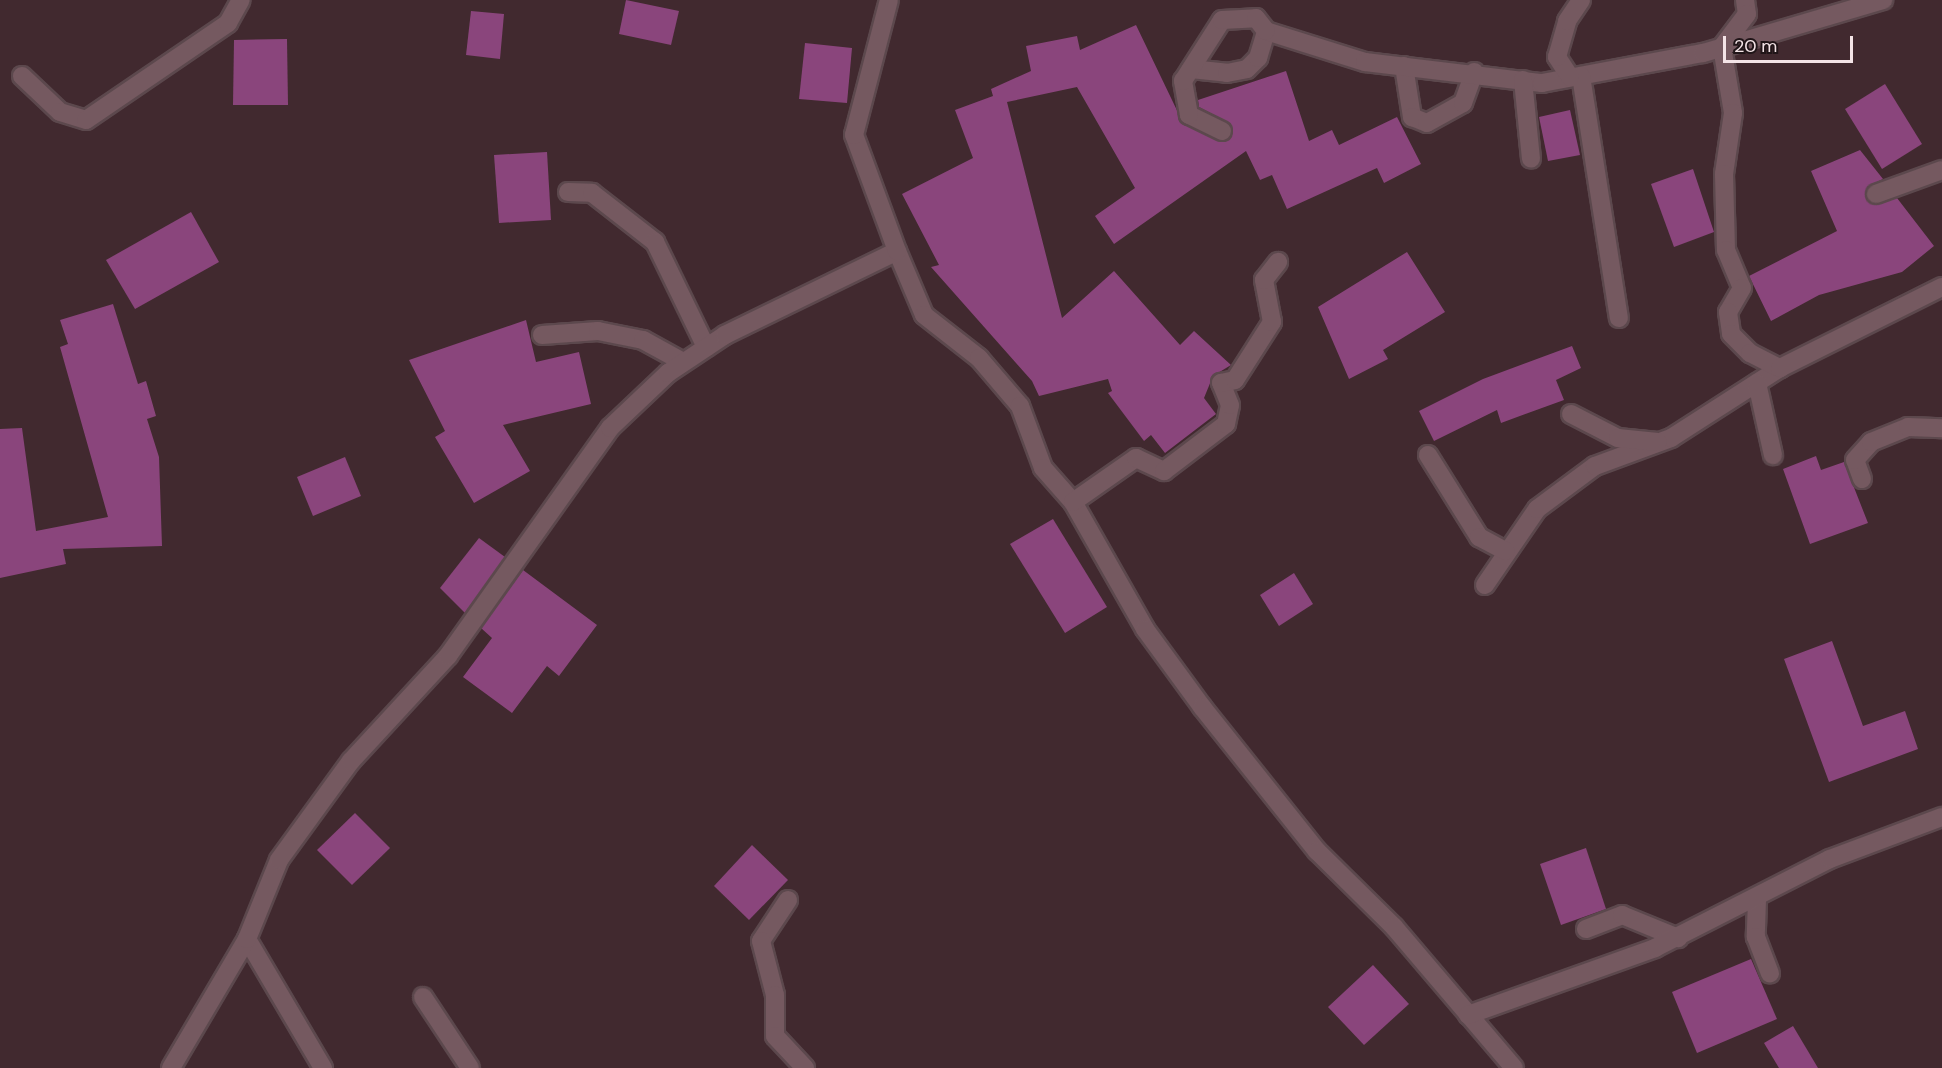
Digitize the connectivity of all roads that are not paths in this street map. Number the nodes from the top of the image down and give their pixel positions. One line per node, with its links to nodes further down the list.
1 (241, 0): 11 (street)
2 (889, 0): 19 (street)
3 (1581, 0): 12 (street)
4 (1745, 0): 7 (street)
5 (1883, 0): 7 (street)
6 (1266, 31): 8 (street); 9 (street); 9 (street)
7 (1722, 47): 12 (street); 26 (street)
8 (1404, 66): 10 (street); 10 (street)
9 (1191, 69): 14 (street)
10 (1474, 72): 13 (street)
11 (22, 76)
12 (1576, 76): 13 (street); 22 (street)
13 (1523, 80): 15 (street)
14 (1222, 131)
15 (1531, 159)
16 (1942, 170): 18 (street)
17 (568, 192): 24 (street)
18 (1876, 194)
19 (897, 251): 24 (street); 34 (street)
20 (1278, 262): 34 (street)
21 (1942, 287): 26 (street)
22 (1619, 318)
23 (542, 335): 25 (street)
24 (706, 347): 25 (street)
25 (683, 362): 42 (street)
26 (1780, 368): 27 (street)
27 (1757, 383): 30 (street); 32 (street)
28 (1571, 414): 30 (street)
29 (1942, 428): 33 (street)
30 (1658, 442): 35 (street)
31 (1428, 455): 35 (street)
32 (1773, 455)
33 (1862, 479)
34 (1073, 502): 45 (street)
35 (1505, 551): 36 (street)
36 (1485, 585)
37 (1942, 817): 39 (street)
38 (788, 900): 49 (street)
39 (1757, 900): 41 (street); 43 (street)
40 (1586, 929): 41 (street)
41 (1678, 938): 45 (street)
42 (247, 939): 46 (street); 47 (street)
43 (1770, 973)
44 (423, 997): 48 (street)
45 (1468, 1015): 50 (street)
46 (171, 1068)
47 (323, 1068)
48 (470, 1068)
49 (805, 1068)
50 (1514, 1068)

